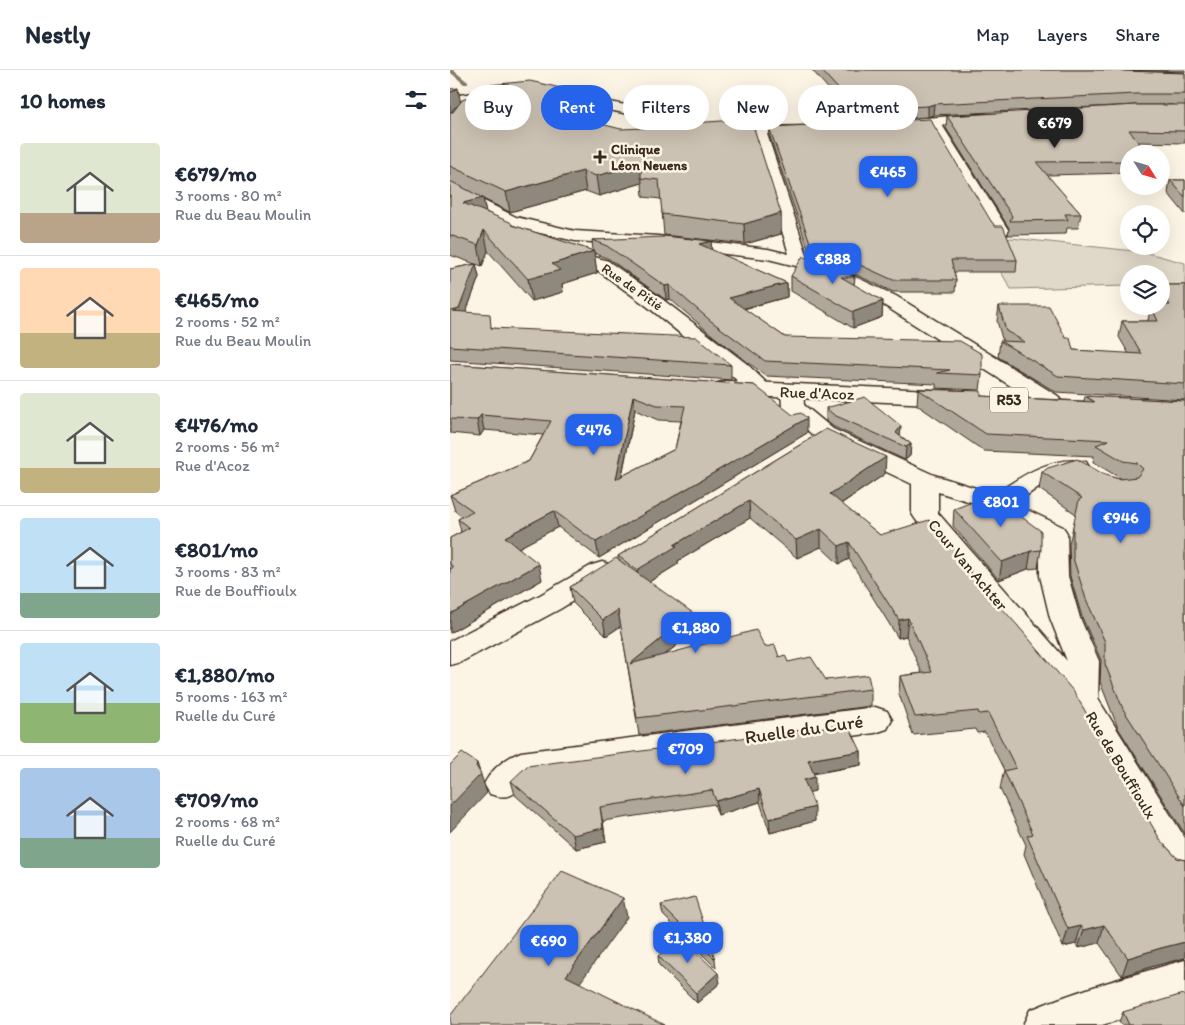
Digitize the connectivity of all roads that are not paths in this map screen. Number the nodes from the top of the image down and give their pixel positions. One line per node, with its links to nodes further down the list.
1 (613, 107): 6 (street)
2 (996, 118): 3 (street)
3 (934, 121): 4 (street); 9 (street)
4 (918, 122)
5 (798, 130): 6 (street)
6 (759, 131): 12 (street)
7 (450, 190): 10 (street)
8 (465, 219): 11 (street, Rue de Pitié)
9 (1000, 231)
10 (575, 236): 11 (street); 12 (street)
11 (551, 249): 14 (street, Rue de Pitié)
12 (800, 262): 17 (street, R53)
13 (705, 387): 14 (street, Rue d'Acoz / R53)
14 (764, 391): 15 (street, Rue d'Acoz / R53)
15 (792, 392): 16 (street, Rue d'Acoz / R53); 18 (street)
16 (972, 398)
17 (1011, 400)
18 (826, 434): 19 (street); 21 (street)
19 (801, 450)
20 (1099, 478): 22 (street)
21 (925, 480): 22 (street, Rue de Bouffioulx); 25 (street, Cour Van Achter)
22 (997, 505): 25 (street, Rue de Bouffioulx)
23 (626, 556): 24 (street)
24 (450, 654)
25 (1082, 700): 28 (street, Rue de Bouffioulx)
26 (875, 720): 27 (street, Ruelle du Curé)
27 (502, 784)
28 (1185, 863)
29 (1185, 980): 30 (street)
30 (1045, 1025)

